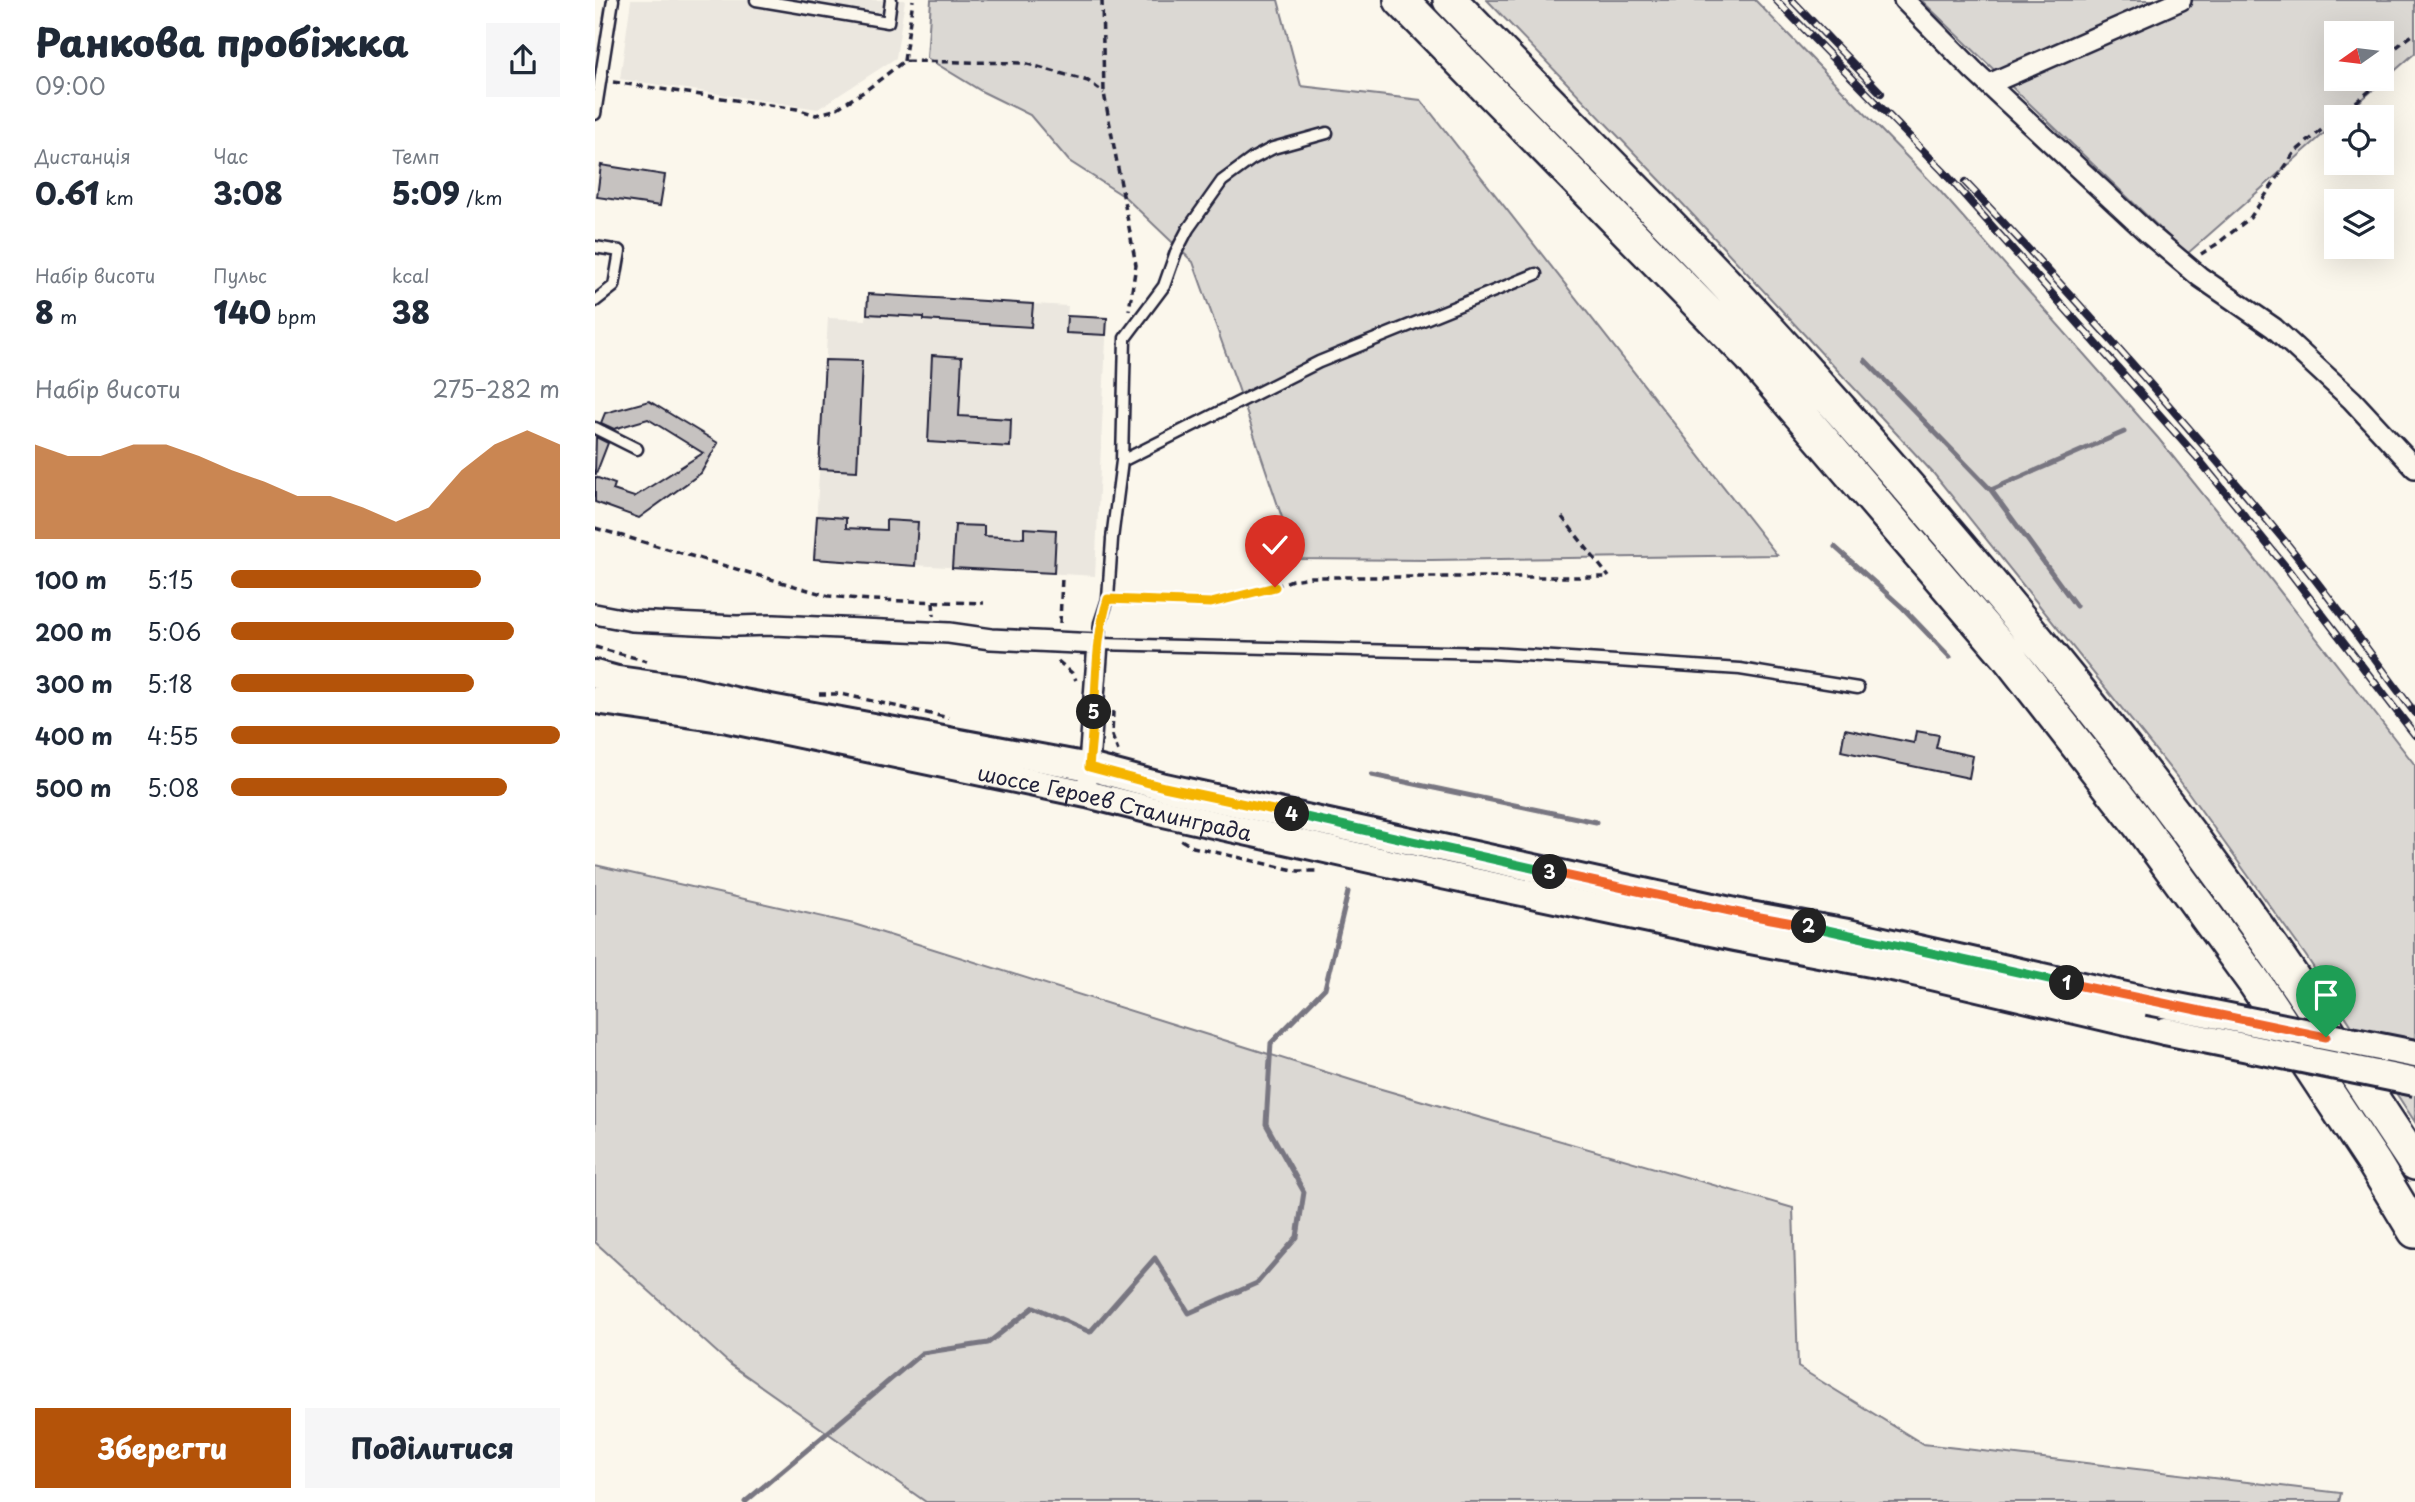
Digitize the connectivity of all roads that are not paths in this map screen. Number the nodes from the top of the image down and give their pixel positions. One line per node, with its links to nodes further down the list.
1 (613, 0): 9 (lane)
2 (757, 0): 3 (lane)
3 (891, 0)
4 (1401, 0): 28 (highway)
5 (1450, 0): 27 (highway)
6 (1904, 0): 8 (street)
7 (2181, 0): 8 (street)
8 (1989, 84): 17 (street)
9 (595, 114)
10 (1327, 133): 16 (lane)
11 (595, 247): 13 (lane)
12 (1536, 274): 16 (lane)
13 (595, 301)
14 (595, 428): 15 (lane)
15 (638, 449)
16 (1122, 461): 19 (lane)
17 (2415, 468)
18 (595, 614): 19 (street)
19 (1098, 643): 21 (lane); 23 (street)
20 (595, 674): 23 (main road, шоссе Героев Сталинграда)
21 (1858, 688)
22 (595, 699): 24 (main road, шоссе Героев Сталинграда)
23 (1089, 767): 24 (street); 25 (main road, шоссе Героев Сталинграда, bridge)
24 (1087, 794): 26 (main road, шоссе Героев Сталинграда, bridge)
25 (2415, 1054)
26 (2415, 1082)
27 (2415, 1163)
28 (2415, 1231)

